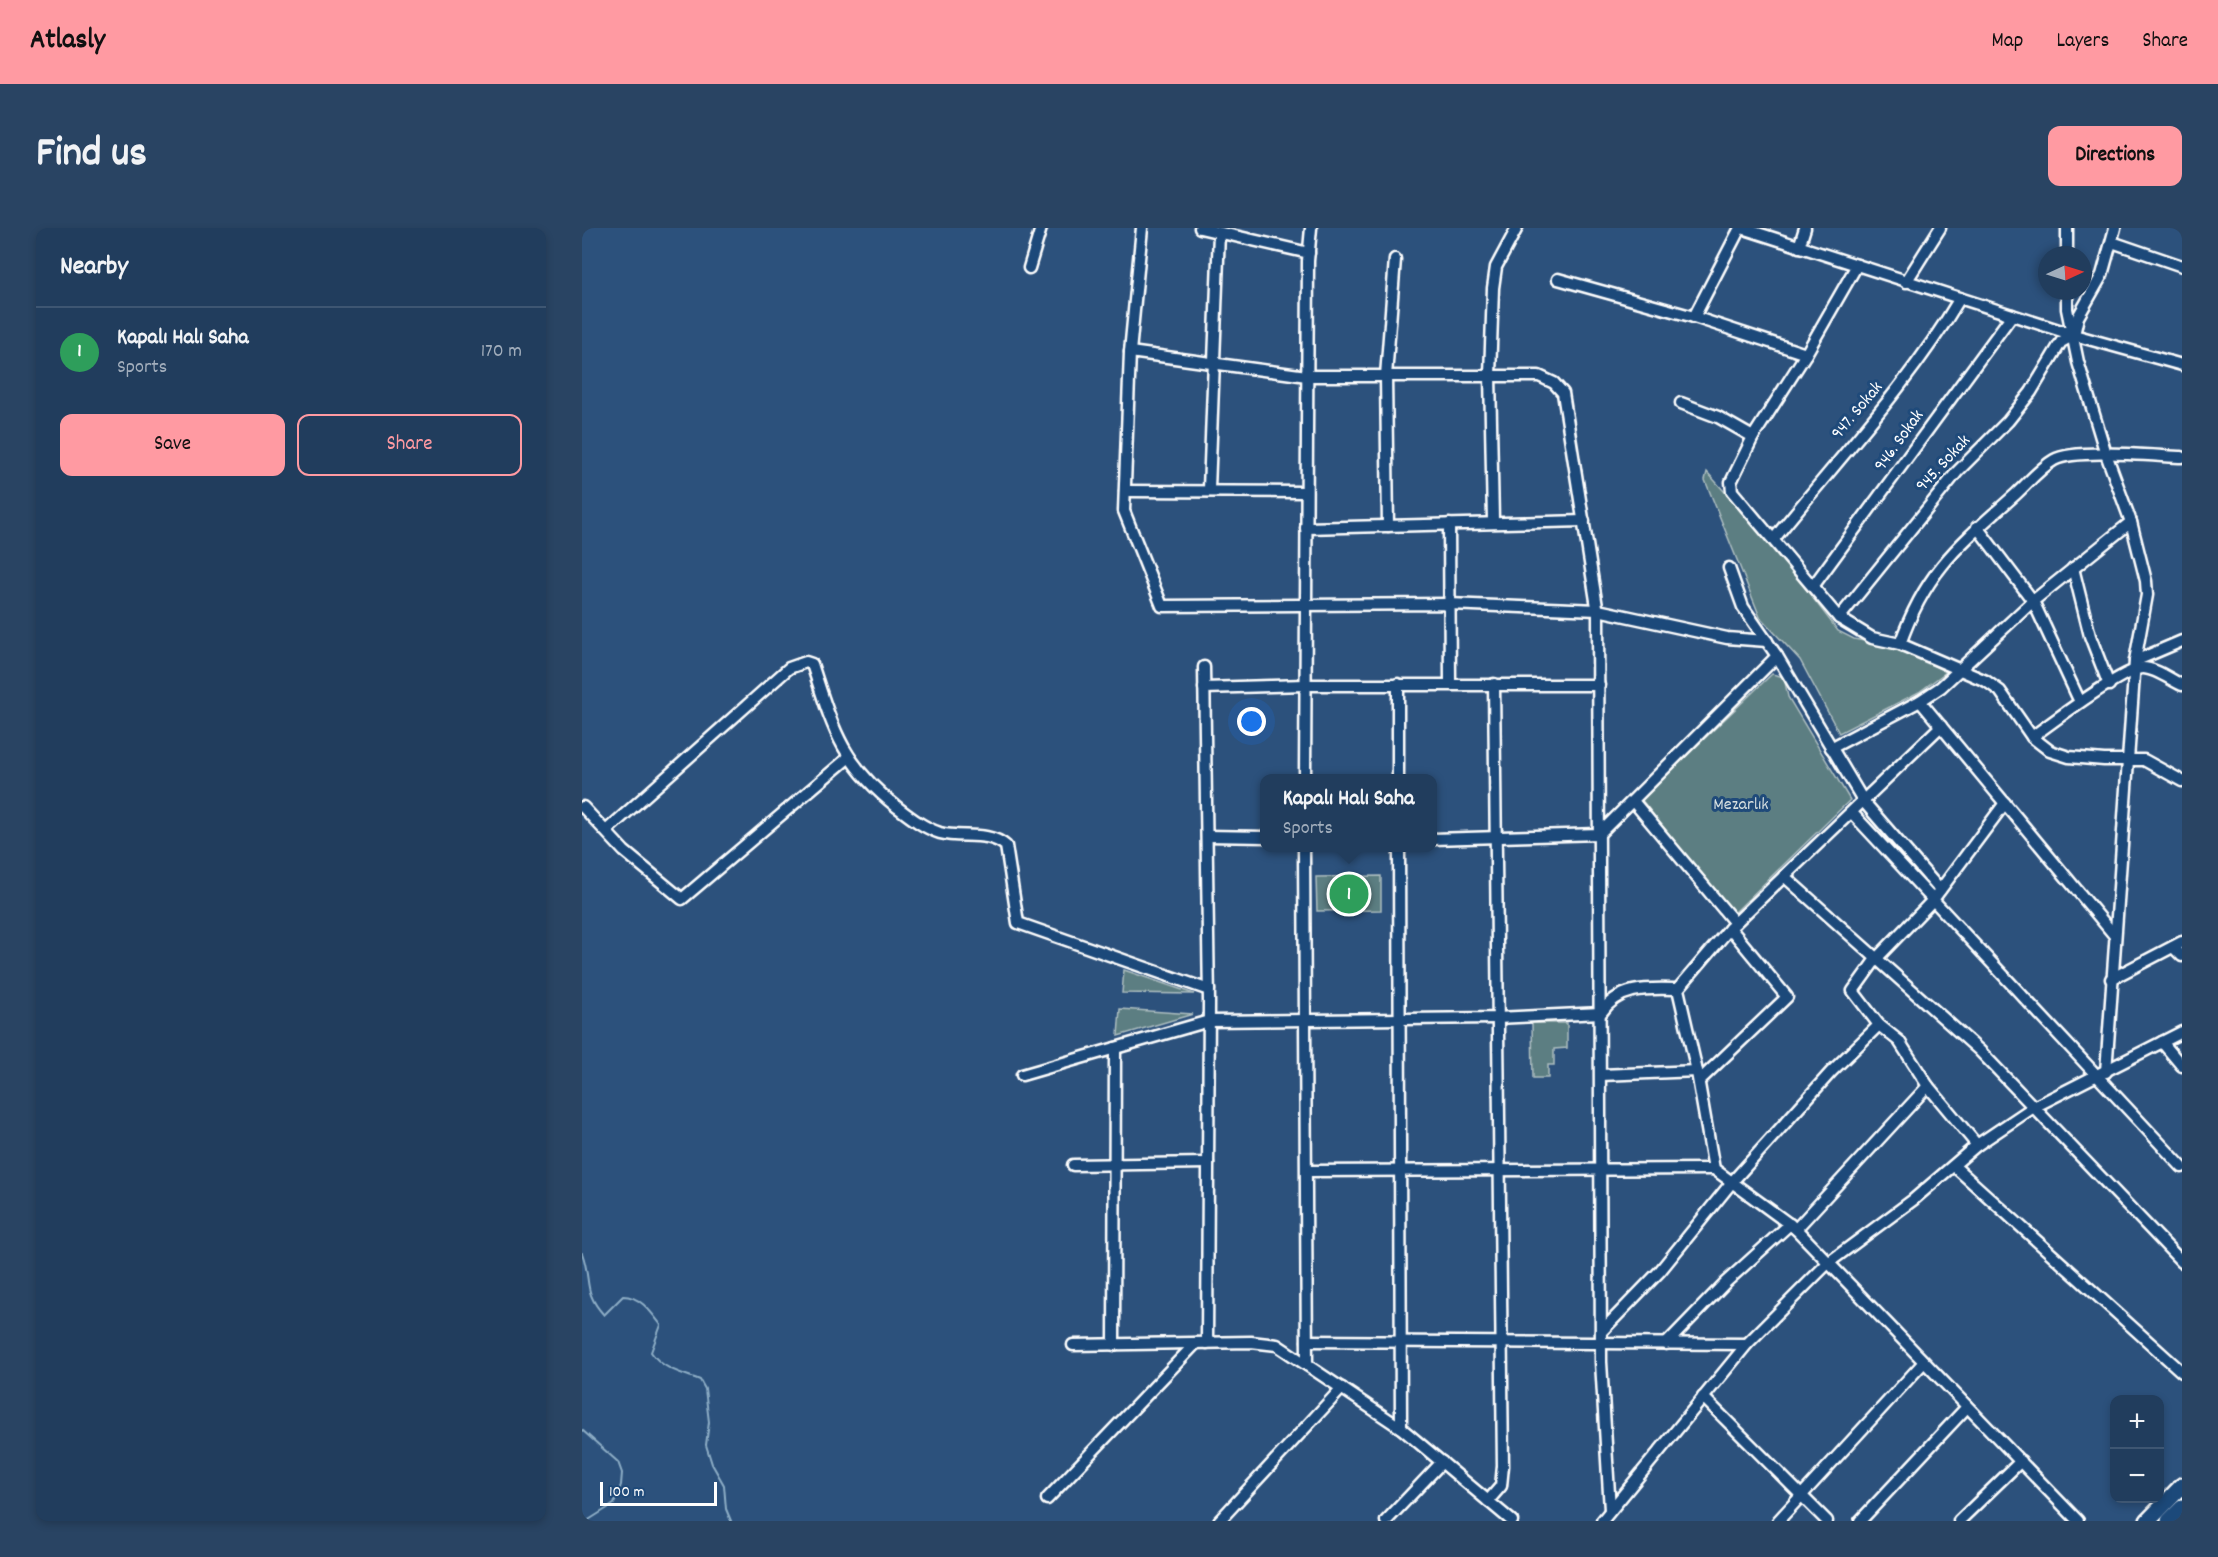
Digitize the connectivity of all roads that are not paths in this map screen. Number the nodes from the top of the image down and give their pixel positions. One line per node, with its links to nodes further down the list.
1 (1041, 228): 19 (street)
2 (1142, 228): 27 (street)
3 (1200, 228): 11 (street)
4 (1311, 228): 15 (street)
5 (1517, 228): 31 (street)
6 (1741, 228): 14 (street); 25 (street)
7 (1805, 228): 14 (street)
8 (1940, 228): 21 (street)
9 (2067, 228): 13 (street)
10 (2115, 228): 12 (street)
11 (1219, 233): 15 (street); 29 (street)
12 (2112, 242): 18 (street); 26 (street)
13 (2067, 246)
14 (1799, 247): 17 (street)
15 (1309, 253): 32 (street)
16 (1395, 259): 33 (street)
17 (1857, 265): 21 (street); 28 (street)
18 (2182, 266)
19 (1029, 268)
20 (1558, 279): 25 (street)
21 (1906, 282): 22 (street)
22 (1960, 298): 24 (street); 48 (street, 947. Sokak)
23 (2067, 300): 26 (street)
24 (2012, 315): 26 (street); 51 (street, 946. Sokak)
25 (1694, 318): 28 (street)
26 (2074, 335): 30 (street); 36 (street); 56 (street, 945. Sokak)
27 (1130, 352): 29 (street); 39 (street)
28 (1806, 354): 35 (street)
29 (1213, 364): 32 (street); 38 (street)
30 (2182, 365)
31 (1490, 375): 33 (street); 41 (street); 42 (street)
32 (1307, 376): 33 (street); 40 (street)
33 (1386, 376): 45 (street)
34 (1681, 403): 35 (street)
35 (1753, 437): 48 (street)
36 (2106, 454): 37 (street); 43 (street); 46 (street)
37 (2182, 457)
38 (1209, 489): 39 (street); 40 (street)
39 (1125, 491): 54 (street)
40 (1306, 492): 47 (street)
41 (1493, 520)
42 (1584, 521): 44 (street); 55 (street)
43 (2131, 522): 50 (street); 61 (street)
44 (1449, 524): 45 (street); 53 (street)
45 (1388, 526): 47 (street)
46 (1977, 527): 52 (street); 59 (street)
47 (1306, 528): 54 (street)
48 (1774, 539): 51 (street)
49 (1729, 568): 57 (street)
50 (2073, 568): 52 (street); 69 (street)
51 (1814, 585): 56 (street)
52 (2033, 601): 63 (street); 73 (street)
53 (1449, 604): 54 (street); 55 (street); 65 (street)
54 (1306, 605): 67 (street)
55 (1598, 610): 57 (street); 68 (street)
56 (1839, 618): 59 (street)
57 (1767, 641): 60 (street)
58 (2182, 641): 61 (street)
59 (1900, 644): 63 (street)
60 (1777, 656): 76 (street); 82 (street)
61 (2135, 666): 69 (street); 70 (street); 78 (street)
62 (1204, 667): 71 (street)
63 (1960, 670): 72 (street); 75 (street)
64 (1398, 684): 65 (street); 67 (street); 80 (street)
65 (1450, 684): 66 (street)
66 (1494, 684): 68 (street); 91 (street)
67 (1305, 685): 71 (street); 79 (street)
68 (1599, 685): 88 (street)
69 (2109, 685): 73 (street)
70 (2182, 685)
71 (1204, 688): 89 (street)
72 (1920, 701): 74 (street); 76 (street)
73 (2080, 702): 75 (street)
74 (1941, 726): 83 (street); 84 (street)
75 (2032, 737): 78 (street)
76 (1831, 748): 83 (street)
77 (848, 758): 87 (street); 87 (street); 105 (street)
78 (2128, 761): 81 (street); 99 (street)
79 (1305, 774)
80 (1398, 774)
81 (2182, 781)
82 (1633, 801): 88 (street); 98 (street)
83 (1864, 802): 86 (street); 96 (street)
84 (2005, 803): 96 (street); 99 (street)
85 (583, 807): 87 (street)
86 (1852, 813): 95 (street); 97 (street)
87 (606, 831)
88 (1599, 834): 91 (street); 106 (street)
89 (1207, 837): 90 (street); 105 (street)
90 (1260, 837)
91 (1496, 837): 92 (street); 108 (street)
92 (1437, 839)
93 (1304, 852): 110 (street)
94 (1399, 852): 107 (street)
95 (1784, 876): 98 (street); 102 (street)
96 (1940, 890): 97 (street)
97 (1932, 900): 102 (street); 116 (street)
98 (1733, 926): 104 (street); 119 (street)
99 (2115, 936): 103 (street)
100 (2178, 944): 101 (street); 103 (street)
101 (2182, 956)
102 (1876, 959): 111 (street); 121 (street)
103 (2111, 979): 116 (street)
104 (1678, 989): 106 (street); 119 (street)
105 (1209, 990): 109 (street)
106 (1600, 1013): 108 (street); 118 (street)
107 (1400, 1018): 108 (street); 110 (street); 129 (street)
108 (1497, 1018): 132 (street)
109 (1209, 1021): 110 (street); 114 (street); 123 (street)
110 (1307, 1021): 131 (street)
111 (1879, 1025): 120 (street); 133 (street)
112 (2182, 1032): 113 (street)
113 (2162, 1042): 115 (street); 116 (street)
114 (1115, 1048): 117 (street); 125 (street)
115 (2182, 1066)
116 (2102, 1074): 121 (street); 127 (street)
117 (1022, 1075)
118 (1601, 1075): 119 (street); 130 (street)
119 (1698, 1076): 128 (street)
120 (1928, 1086): 122 (street); 134 (street)
121 (2032, 1108): 122 (street); 135 (street)
122 (1977, 1144): 126 (street)
123 (1208, 1163): 125 (street); 140 (street)
124 (1073, 1165): 125 (street)
125 (1115, 1165): 141 (street)
126 (1954, 1166): 136 (street); 148 (street)
127 (2182, 1167)
128 (1714, 1169): 130 (street); 133 (street)
129 (1401, 1170): 131 (street); 132 (street); 139 (street)
130 (1601, 1170): 132 (street); 137 (street)
131 (1307, 1171): 138 (street)
132 (1499, 1171): 142 (street)
133 (1732, 1182): 134 (street); 137 (street)
134 (1793, 1226): 136 (street); 143 (street)
135 (2182, 1262)
136 (1828, 1263): 144 (street); 146 (street)
137 (1601, 1338): 142 (street); 143 (street); 159 (street)
138 (1307, 1341): 139 (street); 147 (street)
139 (1402, 1341): 142 (street); 152 (street)
140 (1201, 1343): 141 (street); 147 (street); 157 (street)
141 (1114, 1344): 145 (street)
142 (1504, 1344): 158 (street)
143 (1666, 1344): 144 (street)
144 (1747, 1344): 150 (street)
145 (1073, 1345)
146 (1924, 1362): 151 (street); 156 (street)
147 (1307, 1365): 149 (street)
148 (2182, 1372)
149 (1342, 1388): 152 (street); 161 (street)
150 (1703, 1397): 156 (street); 159 (street)
151 (1967, 1407): 153 (street); 166 (street)
152 (1401, 1428): 154 (street)
153 (2021, 1461): 167 (street); 168 (street)
154 (1442, 1462): 158 (street); 162 (street)
155 (2182, 1486): 169 (highway)
156 (1801, 1494): 164 (street); 165 (street)
157 (1047, 1499)
158 (1488, 1501): 160 (street)
159 (1610, 1510): 163 (street)
160 (1506, 1519)
161 (1219, 1521)
162 (1386, 1521)
163 (1602, 1521)
164 (1778, 1521)
165 (1827, 1521)
166 (1860, 1521)
167 (1959, 1521)
168 (2078, 1521)
169 (2148, 1521)

